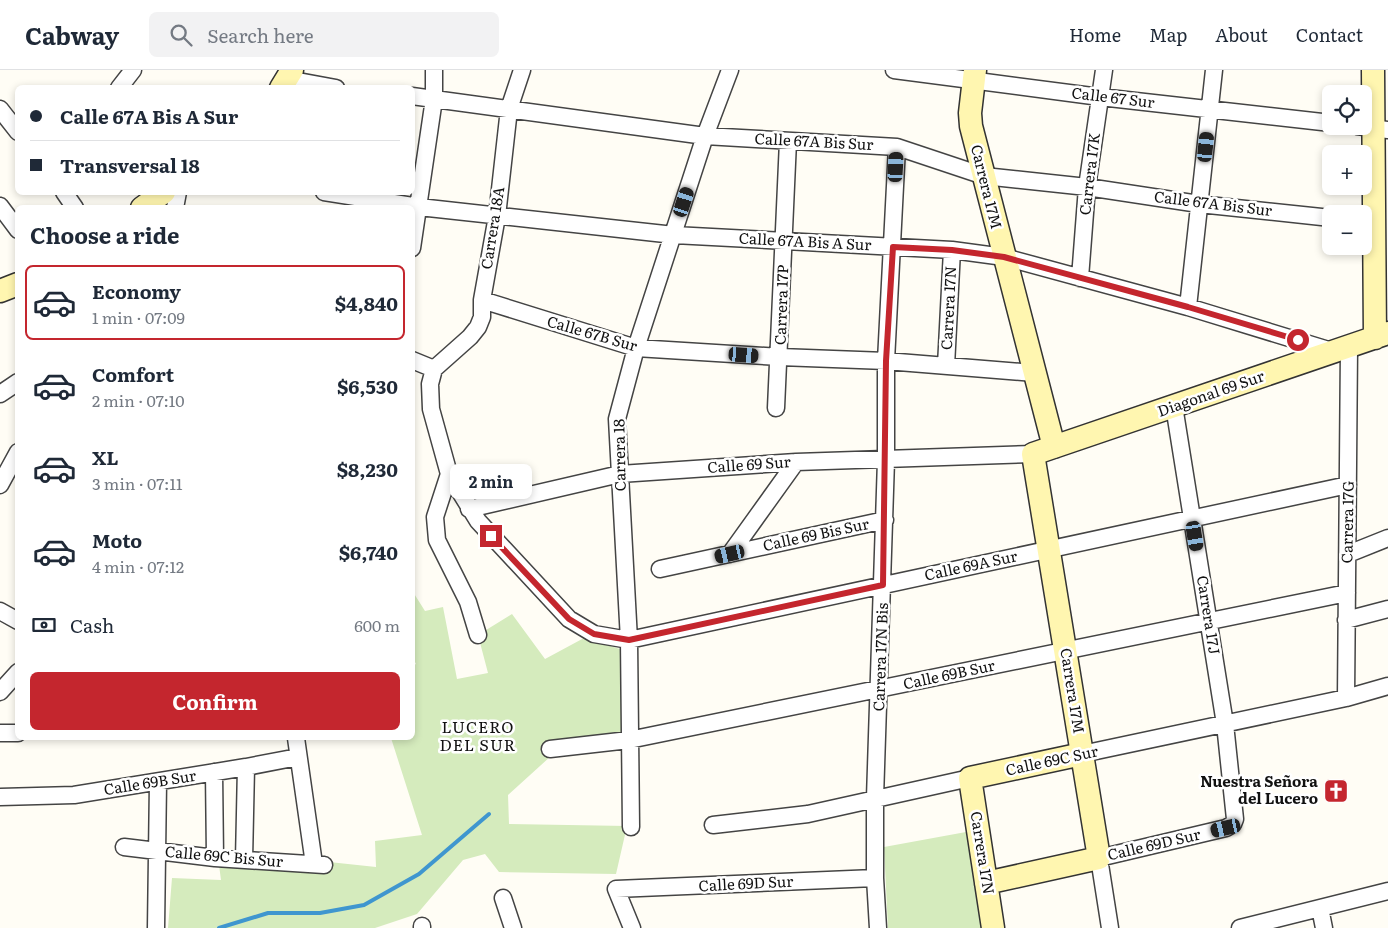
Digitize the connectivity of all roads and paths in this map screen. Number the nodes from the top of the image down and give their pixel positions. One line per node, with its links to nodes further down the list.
1 (133, 70): 11 (street)
2 (434, 70): 15 (street)
3 (522, 70): 17 (street, Carrera 18A)
4 (730, 70): 22 (street, Carrera 18)
5 (894, 70): 9 (street, Calle 67 Sur)
6 (1104, 70): 14 (street, Carrera 17K)
7 (1214, 70): 18 (street)
8 (1373, 70): 21 (street)
9 (975, 75): 14 (street, Calle 67 Sur); 25 (street, Carrera 17M)
10 (287, 79): 12 (street)
11 (121, 85)
12 (320, 85)
13 (415, 96): 15 (street, Calle 67A Bis Sur)
14 (1100, 97): 18 (street, Calle 67 Sur); 26 (street, Carrera 17K)
15 (434, 99): 17 (street, Calle 67A Bis Sur); 34 (street)
16 (0, 109): 20 (street)
17 (509, 109): 22 (street, Calle 67A Bis Sur); 35 (street, Carrera 18A)
18 (1210, 109): 19 (street, Calle 67 Sur); 29 (street)
19 (1322, 122)
20 (15, 128)
21 (1373, 128): 37 (street)
22 (706, 136): 23 (street, Calle 67A Bis Sur); 40 (street, Carrera 18)
23 (788, 141): 24 (street, Calle 67A Bis Sur); 41 (street, Carrera 17P)
24 (897, 147): 25 (street, Calle 67A Bis Sur); 42 (street, Carrera 17N Bis)
25 (984, 176): 26 (street, Calle 67A Bis Sur); 44 (street, Carrera 17M)
26 (1087, 187): 29 (street, Calle 67A Bis Sur); 45 (street, Carrera 17K)
27 (160, 195): 30 (street)
28 (328, 196): 31 (street, Calle 67A Bis A Sur)
29 (1199, 204): 36 (street, Calle 67A Bis Sur); 49 (street)
30 (146, 205)
31 (402, 205)
32 (0, 206): 38 (street)
33 (415, 207): 34 (street, Calle 67A Bis A Sur)
34 (419, 207): 35 (street, Calle 67A Bis A Sur); 39 (street)
35 (497, 216): 40 (street, Calle 67A Bis A Sur); 48 (street, Carrera 18A)
36 (1322, 217)
37 (1375, 223): 50 (street)
38 (15, 226)
39 (415, 230)
40 (674, 235): 41 (street, Calle 67A Bis A Sur); 51 (street, Carrera 18)
41 (785, 241): 42 (street, Calle 67A Bis A Sur); 53 (street, Carrera 17P)
42 (893, 247): 43 (street, Calle 67A Bis A Sur); 55 (street, Carrera 17N Bis)
43 (952, 250): 44 (street, Calle 67A Bis A Sur); 56 (street, Carrera 17N)
44 (1004, 257): 45 (street, Calle 67A Bis A Sur); 58 (street, Carrera 17M)
45 (1080, 278): 49 (street, Calle 67A Bis A Sur)
46 (15, 285): 47 (street)
47 (0, 291)
48 (482, 300): 51 (street, Calle 67B Sur); 57 (street, Carrera 18A)
49 (1188, 307): 52 (street, Calle 67A Bis A Sur)
50 (1381, 336): 52 (street, Diagonal 69 Sur)
51 (636, 348): 53 (street, Calle 67B Sur); 69 (street, Carrera 18)
52 (1342, 349): 62 (street, Diagonal 69 Sur); 71 (street, Carrera 17G)
53 (780, 357): 55 (street, Calle 67B Sur); 63 (street, Carrera 17P)
54 (415, 361): 57 (street)
55 (886, 361): 56 (street, Calle 67B Sur); 66 (street, Carrera 17N Bis)
56 (946, 366): 58 (street, Calle 67B Sur)
57 (434, 369): 68 (street)
58 (1034, 373): 64 (street, Carrera 17M)
59 (15, 384): 60 (street)
60 (1, 393): 61 (street)
61 (15, 398)
62 (1174, 406): 64 (street, Diagonal 69 Sur); 73 (street, Carrera 17J)
63 (776, 408)
64 (1044, 451): 66 (street, Calle 69 Sur); 76 (street, Carrera 17M)
65 (15, 458): 70 (street)
66 (886, 460): 67 (street, Calle 69 Sur); 74 (street, Carrera 17N Bis)
67 (796, 462): 69 (street, Calle 69 Sur); 77 (street)
68 (450, 474): 72 (street); 87 (street)
69 (620, 474): 72 (street, Calle 69 Sur); 88 (street, Carrera 18)
70 (0, 485)
71 (1348, 485): 73 (street, Calle 69A Sur); 78 (street, Carrera 17G)
72 (469, 509): 88 (street, Calle 69A Sur)
73 (1192, 518): 76 (street, Calle 69A Sur); 86 (street, Carrera 17J)
74 (885, 520): 77 (street, Calle 69 Bis Sur); 80 (street, Carrera 17N Bis)
75 (1388, 538): 78 (street)
76 (1049, 549): 80 (street, Calle 69A Sur); 89 (street, Carrera 17M)
77 (730, 554): 79 (street, Calle 69 Bis Sur)
78 (1348, 554): 81 (street, Carrera 17G)
79 (660, 569)
80 (883, 585): 88 (street, Calle 69A Sur); 92 (street, Carrera 17N Bis)
81 (1347, 593): 85 (street, Carrera 17G); 86 (street, Calle 69B Sur)
82 (1388, 609): 85 (street)
83 (0, 611): 84 (street)
84 (15, 619)
85 (1346, 620): 94 (street, Carrera 17G)
86 (1209, 622): 89 (street, Calle 69B Sur); 95 (street, Carrera 17J)
87 (478, 635)
88 (629, 640): 99 (street, Carrera 18)
89 (1066, 651): 92 (street, Calle 69B Sur); 101 (street, Carrera 17M)
90 (15, 675): 93 (street)
91 (1388, 686): 94 (street, Calle 69C Sur)
92 (880, 689): 99 (street, Calle 69B Sur); 108 (street, Carrera 17N Bis)
93 (0, 692)
94 (1346, 698): 95 (street, Calle 69C Sur)
95 (1225, 724): 101 (street, Calle 69C Sur); 109 (street, Carrera 17J)
96 (0, 733): 97 (street)
97 (15, 733)
98 (296, 740): 102 (street)
99 (629, 740): 100 (street, Calle 69B Sur); 111 (street, Carrera 18)
100 (550, 749)
101 (1082, 754): 105 (street, Calle 69C Sur); 115 (street, Carrera 17M)
102 (298, 757): 103 (street, Calle 69B Sur); 116 (street, Calle 69C Bis Sur)
103 (246, 767): 104 (street, Calle 69B Sur); 116 (street)
104 (214, 772): 106 (street, Calle 69B Sur); 114 (street)
105 (970, 778): 108 (street, Calle 69C Sur); 118 (street, Carrera 17N)
106 (158, 782): 107 (street, Calle 69B Sur); 113 (street)
107 (0, 797)
108 (875, 798): 110 (street, Calle 69C Sur); 117 (street, Carrera 17N Bis)
109 (1233, 824): 115 (street, Calle 69D Sur)
110 (713, 825)
111 (631, 827)
112 (124, 847): 113 (street, Calle 69C Bis Sur)
113 (158, 851): 114 (street, Calle 69C Bis Sur); 123 (street)
114 (215, 858): 116 (street, Calle 69C Bis Sur)
115 (1099, 858): 118 (street, Calle 69D Sur); 128 (street, Carrera 17M)
116 (244, 860)
117 (875, 878): 125 (street, Calle 69D Sur); 126 (street, Carrera 17N Bis)
118 (986, 883): 127 (street, Carrera 17N)
119 (1388, 891): 121 (street)
120 (503, 898): 124 (street)
121 (1320, 908): 122 (street); 130 (street)
122 (1267, 925): 129 (street)
123 (156, 928)
124 (513, 928)
125 (632, 928)
126 (878, 928)
127 (993, 928)
128 (1110, 928)
129 (1240, 928)
130 (1324, 928)

